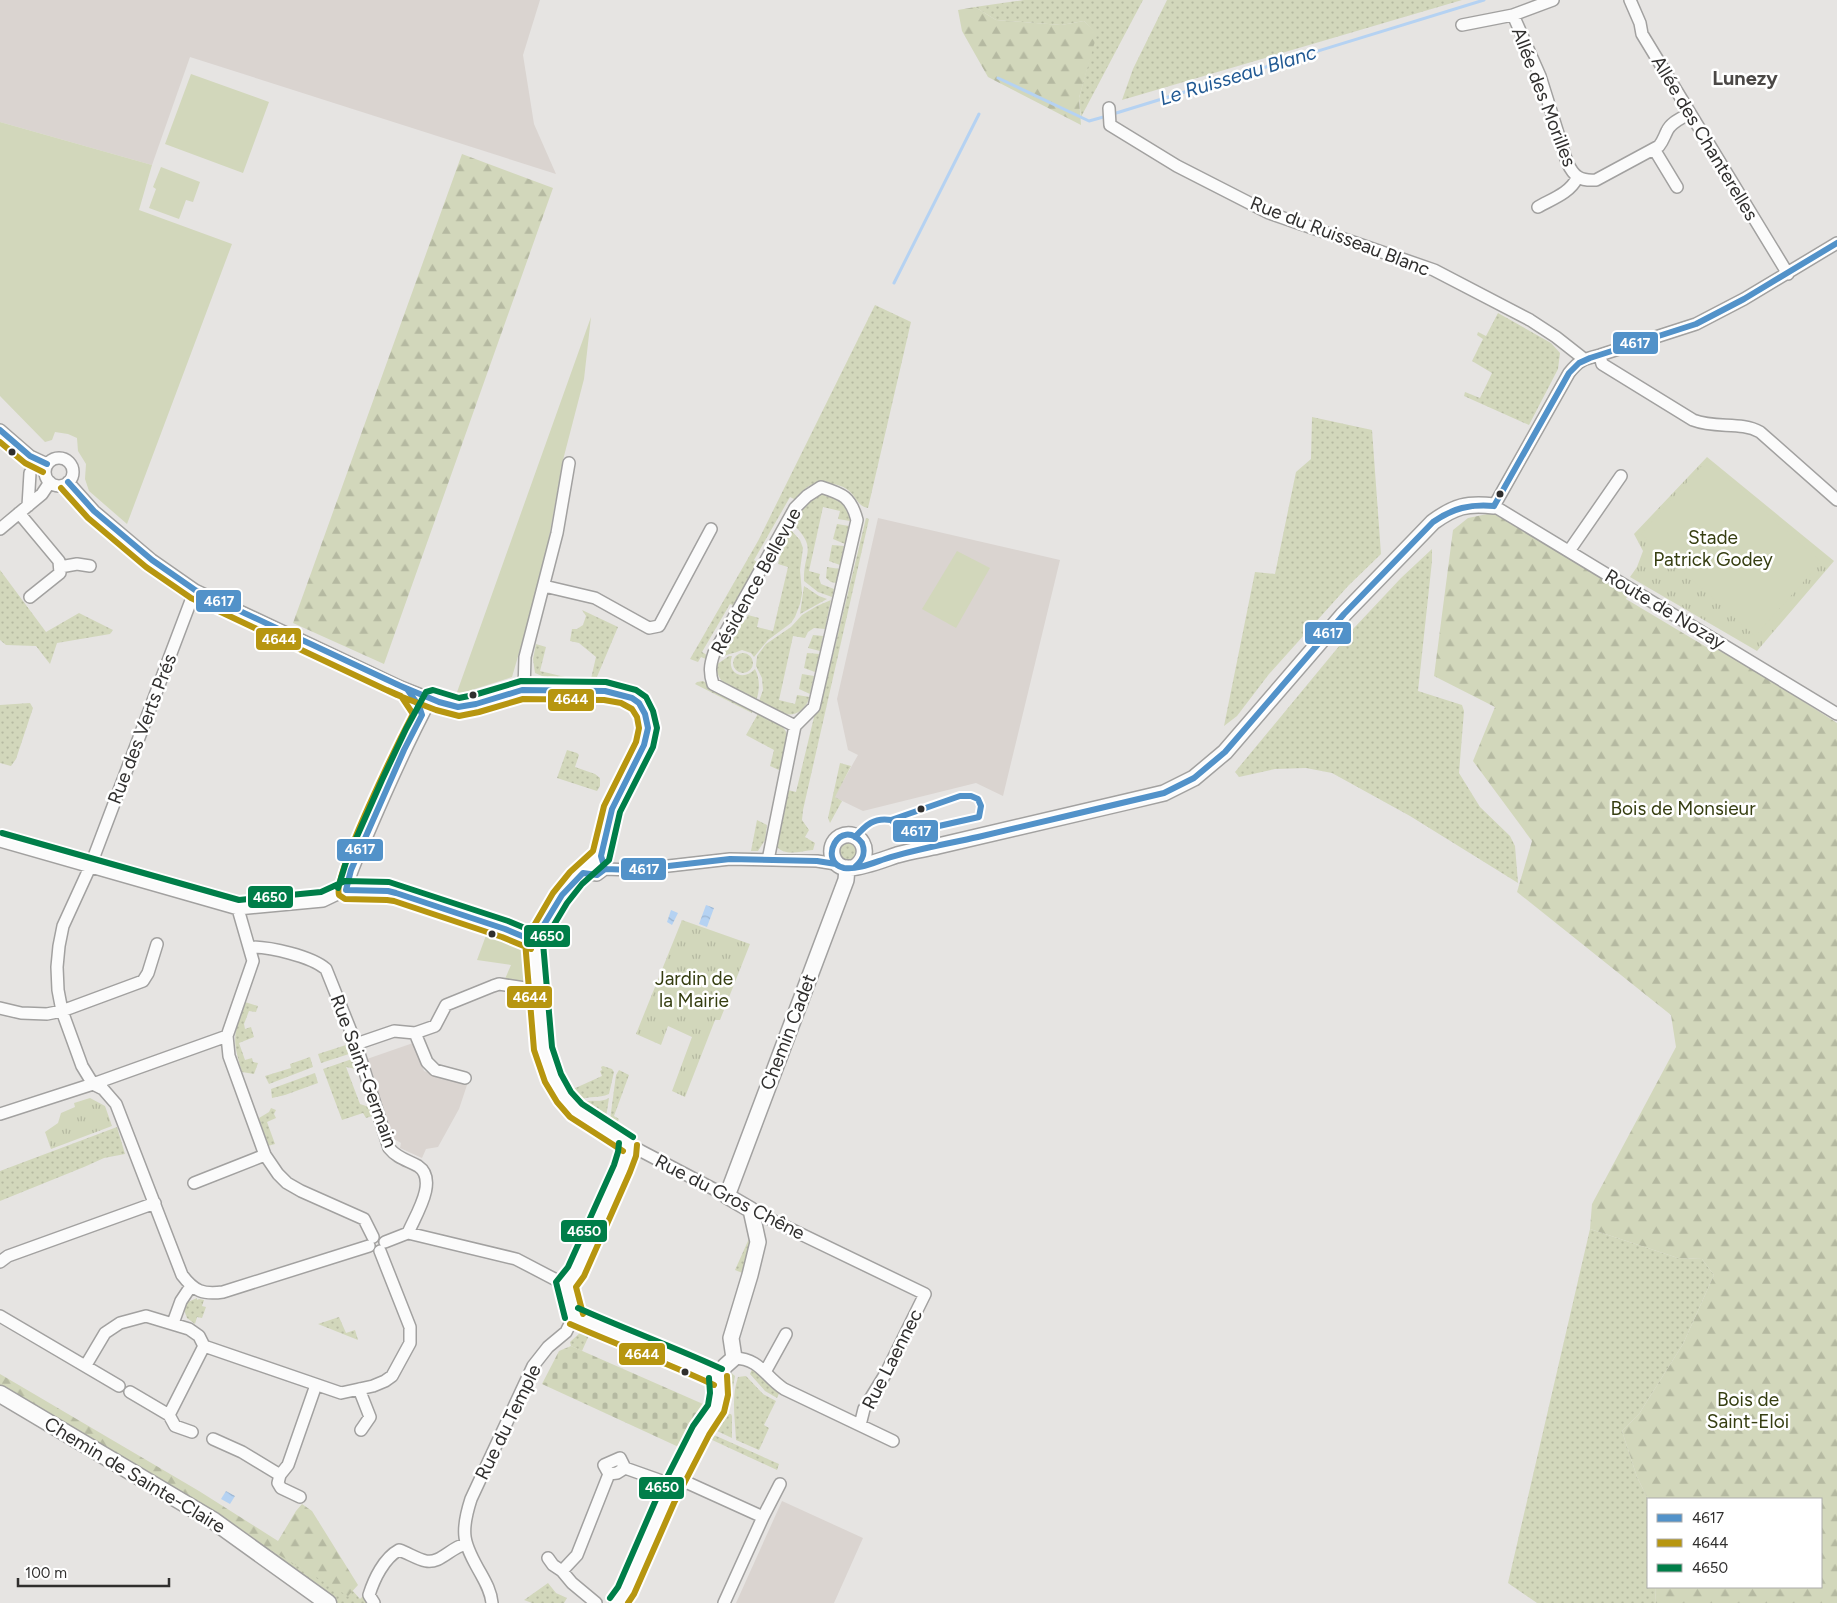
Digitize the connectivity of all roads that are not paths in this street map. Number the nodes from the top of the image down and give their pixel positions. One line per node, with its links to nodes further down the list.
1 (1553, 0): 3 (street)
2 (1630, 0): 6 (street, Allée des Chanterelles)
3 (1513, 15): 4 (street); 8 (street, Allée des Morilles)
4 (1462, 25)
5 (1109, 108): 14 (street, Rue du Ruisseau Blanc)
6 (1690, 113): 7 (street, Allée des Morilles); 12 (street, Allée des Chanterelles)
7 (1654, 149): 8 (street, Allée des Morilles); 9 (street)
8 (1577, 178): 10 (street, Allée des Morilles)
9 (1677, 186)
10 (1538, 207)
11 (1837, 244): 12 (street)
12 (1788, 274): 13 (street)
13 (1600, 355): 14 (street); 22 (street)
14 (1584, 359): 23 (street)
15 (0, 430): 17 (street)
16 (569, 463): 30 (street)
17 (47, 464): 20 (street); 21 (street)
18 (30, 473): 24 (street)
19 (1620, 476): 27 (street)
20 (50, 482): 21 (street); 24 (street)
21 (68, 482): 31 (street)
22 (1837, 500)
23 (1493, 506): 27 (street, Route de Nozay); 41 (street)
24 (24, 509): 25 (street); 29 (street)
25 (0, 529)
26 (711, 529): 30 (street)
27 (1569, 551): 36 (street, Route de Nozay)
28 (90, 566): 29 (street)
29 (60, 567): 32 (street)
30 (544, 586): 34 (street)
31 (195, 590): 33 (street); 45 (street, Rue des Verts Prés)
32 (30, 597)
33 (407, 689): 35 (street); 37 (street)
34 (524, 690): 35 (street); 42 (street)
35 (431, 699): 37 (street)
36 (1837, 714)
37 (422, 715): 48 (street)
38 (795, 726): 38 (street, Résidence Bellevue); 43 (street)
39 (0, 841): 45 (street)
40 (865, 850): 41 (street); 44 (street, Chemin Cadet); 44 (street)
41 (899, 855): 44 (street)
42 (601, 856): 46 (street); 47 (street)
43 (768, 860): 44 (street); 46 (street)
44 (842, 862): 65 (street, Chemin Cadet)
45 (90, 867): 49 (street); 55 (street, Rue des Verts Prés)
46 (605, 869): 47 (street)
47 (583, 873): 50 (street)
48 (346, 890): 49 (street); 50 (street)
49 (238, 909): 52 (street)
50 (534, 942): 53 (street, Rue du Gros Chêne)
51 (157, 944): 55 (street)
52 (250, 947): 57 (street); 58 (street, Rue Saint-Germain)
53 (538, 990): 56 (street); 62 (street, Rue du Gros Chêne)
54 (0, 1008): 55 (street)
55 (62, 1010): 60 (street, Rue des Verts Prés)
56 (415, 1033): 58 (street); 59 (street)
57 (227, 1036): 60 (street); 63 (street)
58 (357, 1046): 68 (street, Rue Saint-Germain)
59 (465, 1078)
60 (93, 1084): 61 (street); 66 (street)
61 (0, 1114)
62 (628, 1144): 65 (street, Rue du Gros Chêne); 71 (street)
63 (266, 1155): 64 (street); 69 (street)
64 (194, 1183)
65 (727, 1196): 67 (street, Rue du Gros Chêne)
66 (155, 1202): 70 (street); 72 (street)
67 (751, 1210): 73 (street, Rue du Gros Chêne); 79 (street)
68 (408, 1233): 69 (street); 71 (street)
69 (377, 1244): 72 (street); 84 (street)
70 (0, 1262)
71 (564, 1284): 75 (street)
72 (191, 1286): 76 (street)
73 (925, 1294): 87 (street, Rue Laennec)
74 (0, 1316): 80 (street)
75 (574, 1316): 82 (street); 97 (street, Rue du Temple)
76 (173, 1324): 78 (street); 80 (street)
77 (786, 1334): 81 (street)
78 (204, 1346): 83 (street); 86 (street)
79 (734, 1358): 81 (street, Rue Laennec); 82 (street)
80 (86, 1365): 86 (street)
81 (765, 1372): 87 (street, Rue Laennec)
82 (718, 1377): 93 (street)
83 (316, 1385): 84 (street); 92 (street)
84 (359, 1389): 88 (street)
85 (0, 1394): 99 (main road, Chemin de Sainte-Claire)
86 (168, 1415): 89 (street)
87 (860, 1425): 91 (street, Rue Laennec)
88 (360, 1430)
89 (192, 1432)
90 (213, 1440): 92 (street)
91 (894, 1441)
92 (280, 1475): 95 (street)
93 (675, 1482): 96 (street); 100 (street); 106 (street)
94 (780, 1484): 96 (street)
95 (300, 1497)
96 (763, 1517): 107 (street)
97 (466, 1544): 101 (street); 104 (street, Rue du Temple)
98 (548, 1558): 100 (street)
99 (268, 1561): 102 (main road, Chemin de Sainte-Claire); 103 (main road, Chemin de Sainte-Claire)
100 (562, 1571): 105 (street)
101 (372, 1599)
102 (315, 1603)
103 (328, 1603)
104 (492, 1603)
105 (596, 1603)
106 (617, 1603)
107 (724, 1603)

